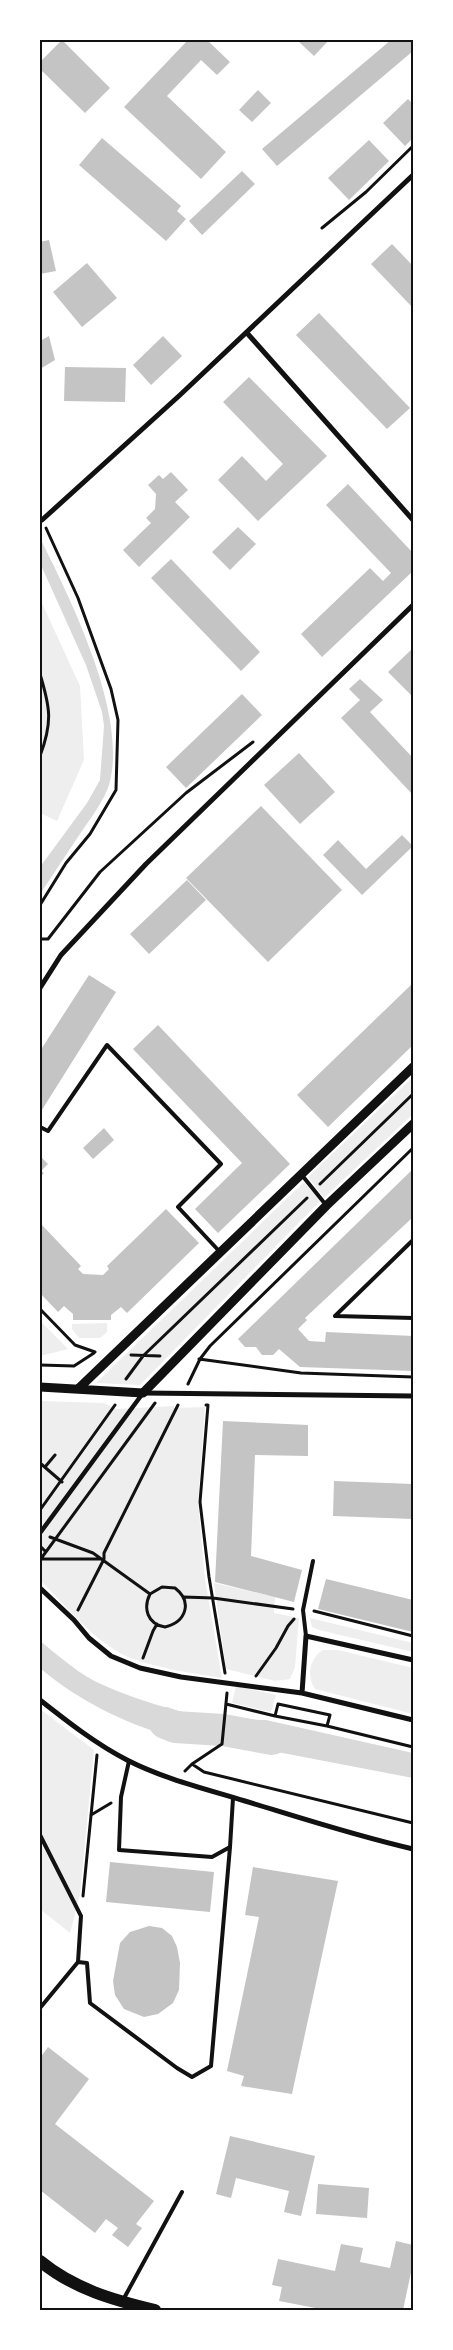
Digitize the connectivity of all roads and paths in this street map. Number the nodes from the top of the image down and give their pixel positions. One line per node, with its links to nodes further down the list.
1 (413, 146): 3 (path)
2 (413, 175): 4 (street)
3 (322, 228)
4 (247, 333): 5 (street); 6 (street)
5 (42, 520): 11 (path)
6 (413, 520)
7 (413, 605): 13 (street)
8 (40, 674): 10 (path)
9 (257, 740): 12 (path)
10 (40, 756)
11 (40, 905)
12 (40, 939)
13 (40, 988)
14 (413, 1067): 19 (street)
15 (413, 1094): 20 (path)
16 (413, 1124): 21 (street)
17 (40, 1127): 23 (lane)
18 (413, 1148): 29 (path)
19 (301, 1174): 20 (lane); 23 (street)
20 (314, 1190): 21 (lane); 27 (path)
21 (327, 1205): 28 (street)
22 (413, 1240): 25 (lane)
23 (220, 1252): 26 (street)
24 (40, 1309): 30 (path)
25 (413, 1318)
26 (115, 1354): 27 (path); 33 (street)
27 (143, 1356): 28 (path); 34 (path)
28 (176, 1357): 29 (path); 35 (street)
29 (200, 1360): 31 (path); 36 (path)
30 (40, 1366)
31 (413, 1376)
32 (40, 1387): 33 (street)
33 (78, 1389): 34 (street)
34 (116, 1391): 35 (street)
35 (143, 1393): 36 (street); 44 (street)
36 (184, 1393): 37 (street); 48 (path)
37 (413, 1396)
38 (155, 1403): 45 (path)
39 (116, 1404): 43 (path)
40 (208, 1405): 56 (path)
41 (55, 1454): 42 (path)
42 (45, 1467)
43 (40, 1510)
44 (40, 1533)
45 (56, 1538): 47 (path); 50 (path)
46 (40, 1546): 47 (path)
47 (46, 1552): 49 (path)
48 (104, 1553): 50 (path); 52 (path)
49 (40, 1559): 50 (path)
50 (104, 1559): 52 (path); 58 (path)
51 (313, 1561): 57 (lane)
52 (109, 1563): 54 (path)
53 (40, 1588): 58 (street)
54 (150, 1594): 55 (path); 59 (path)
55 (184, 1597): 56 (path); 59 (path)
56 (213, 1598): 57 (path); 64 (path)
57 (303, 1609): 60 (lane); 61 (path); 65 (path)
58 (74, 1620): 63 (street)
59 (157, 1624): 63 (path)
60 (306, 1636): 62 (street); 66 (street)
61 (413, 1636)
62 (413, 1660)
63 (140, 1668): 64 (street)
64 (228, 1684): 65 (street); 68 (path)
65 (248, 1687): 66 (street)
66 (302, 1693): 70 (street)
67 (40, 1700): 72 (street)
68 (226, 1704): 69 (path); 75 (path)
69 (275, 1716): 71 (path); 71 (path)
70 (413, 1720)
71 (327, 1726): 73 (path)
72 (98, 1744): 74 (street); 79 (path)
73 (413, 1747)
74 (129, 1761): 76 (street); 77 (lane)
75 (192, 1764): 76 (path); 80 (path)
76 (176, 1780): 78 (street)
77 (121, 1797): 79 (path); 82 (lane)
78 (233, 1798): 82 (lane); 83 (street)
79 (91, 1816): 84 (path)
80 (413, 1823)
81 (40, 1835): 84 (lane)
82 (230, 1847): 85 (lane)
83 (413, 1849)
84 (81, 1916): 85 (lane)
85 (78, 1962): 86 (lane)
86 (40, 2008)
87 (182, 2192): 89 (lane)
88 (40, 2261): 89 (main road)
89 (122, 2302): 90 (main road)
90 (155, 2310)

